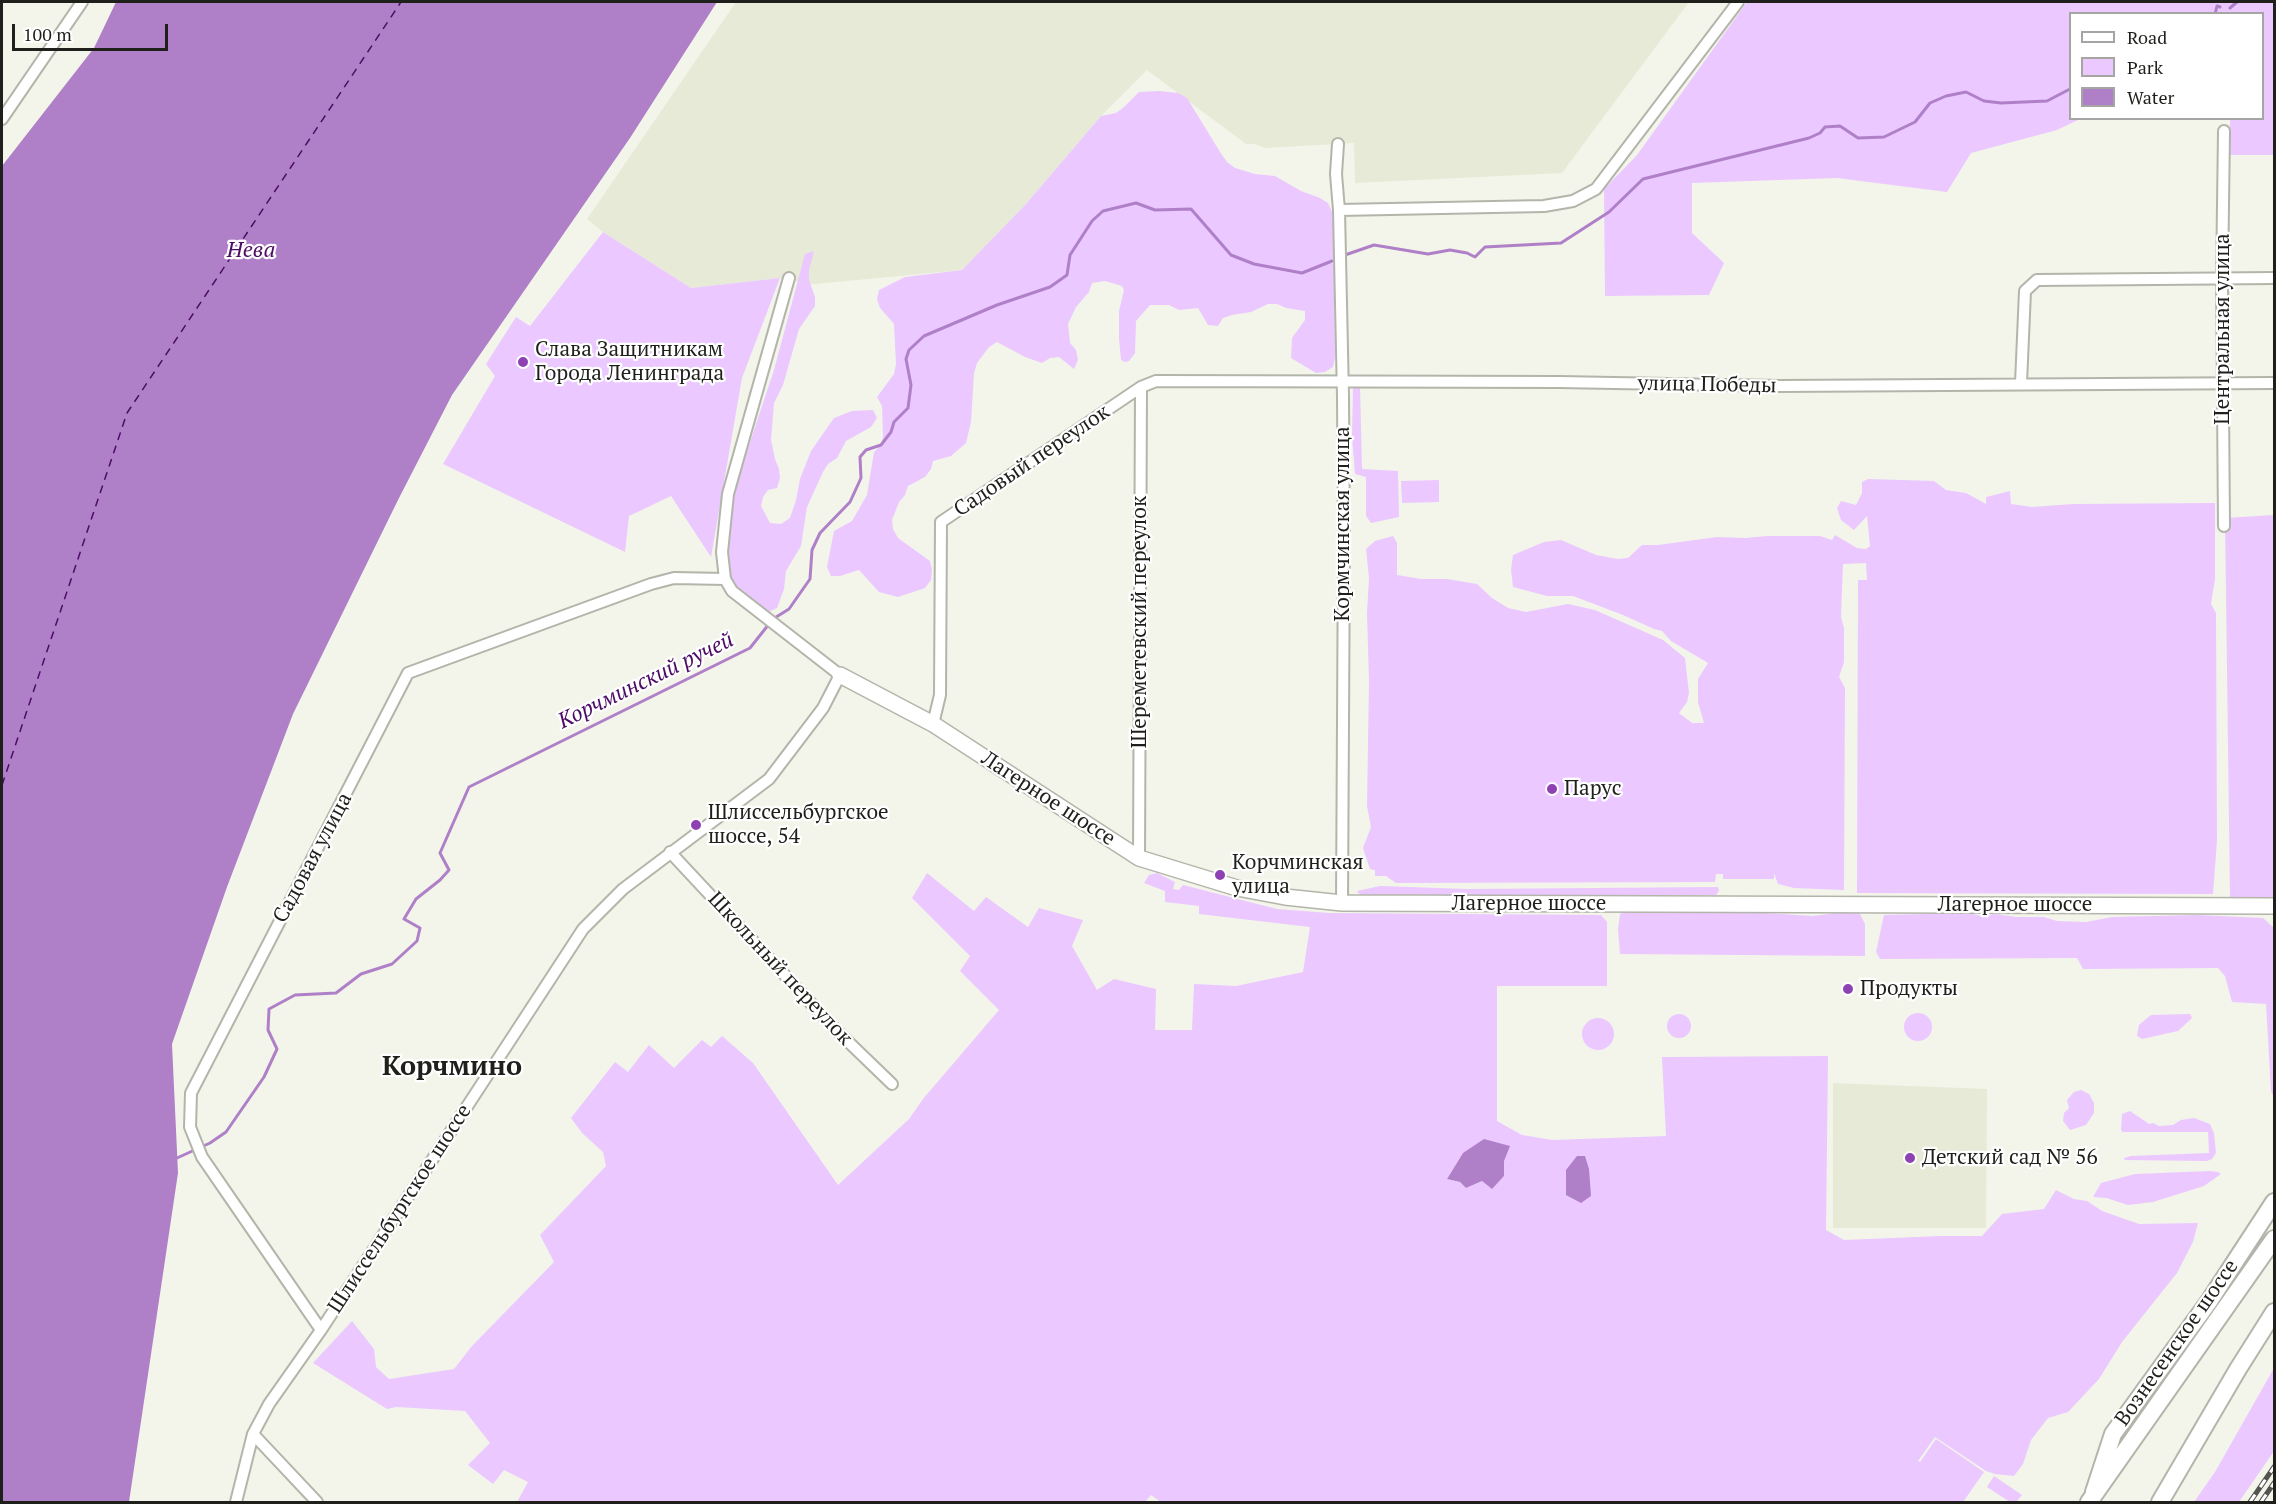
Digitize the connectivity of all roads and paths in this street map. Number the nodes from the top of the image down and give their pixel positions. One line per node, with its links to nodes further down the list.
1 (82, 2): 3 (street)
2 (1738, 2): 6 (street)
3 (2, 119)
4 (2224, 131): 9 (street, Центральная улица)
5 (1338, 144): 6 (street, Кормчинская улица)
6 (1339, 210): 10 (street, Кормчинская улица)
7 (789, 278): 16 (street)
8 (2274, 278): 9 (street)
9 (2222, 279): 11 (street); 12 (street, Центральная улица)
10 (1342, 380): 11 (street, улица Победы); 14 (street, улица Победы); 21 (street, Кормчинская улица)
11 (2021, 383): 12 (street, улица Победы)
12 (2223, 383): 13 (street, улица Победы); 15 (street, Центральная улица)
13 (2274, 383)
14 (1141, 387): 18 (street, Садовый переулок); 20 (street, Шереметевский переулок)
15 (2224, 526)
16 (725, 579): 17 (street); 28 (street, Садовая улица)
17 (840, 675): 18 (street, Лагерное шоссе); 19 (street, Шлиссельбургское шоссе)
18 (933, 724): 20 (street, Лагерное шоссе)
19 (670, 852): 23 (street, Школьный переулок); 28 (street, Шлиссельбургское шоссе)
20 (1139, 858): 21 (street, Лагерное шоссе)
21 (1342, 903): 22 (street, Лагерное шоссе)
22 (2274, 906)
23 (892, 1084)
24 (2274, 1202): 31 (main road, Вознесенское шоссе)
25 (2274, 1239): 31 (main road)
26 (2274, 1298): 29 (main road)
27 (2274, 1312): 29 (main road)
28 (321, 1330): 30 (street, Шлиссельбургское шоссе)
29 (2238, 1369): 34 (main road)
30 (253, 1434): 32 (street, Шлиссельбургское шоссе); 33 (street)
31 (2092, 1497)
32 (236, 1503)
33 (317, 1503)
34 (2160, 1503)

